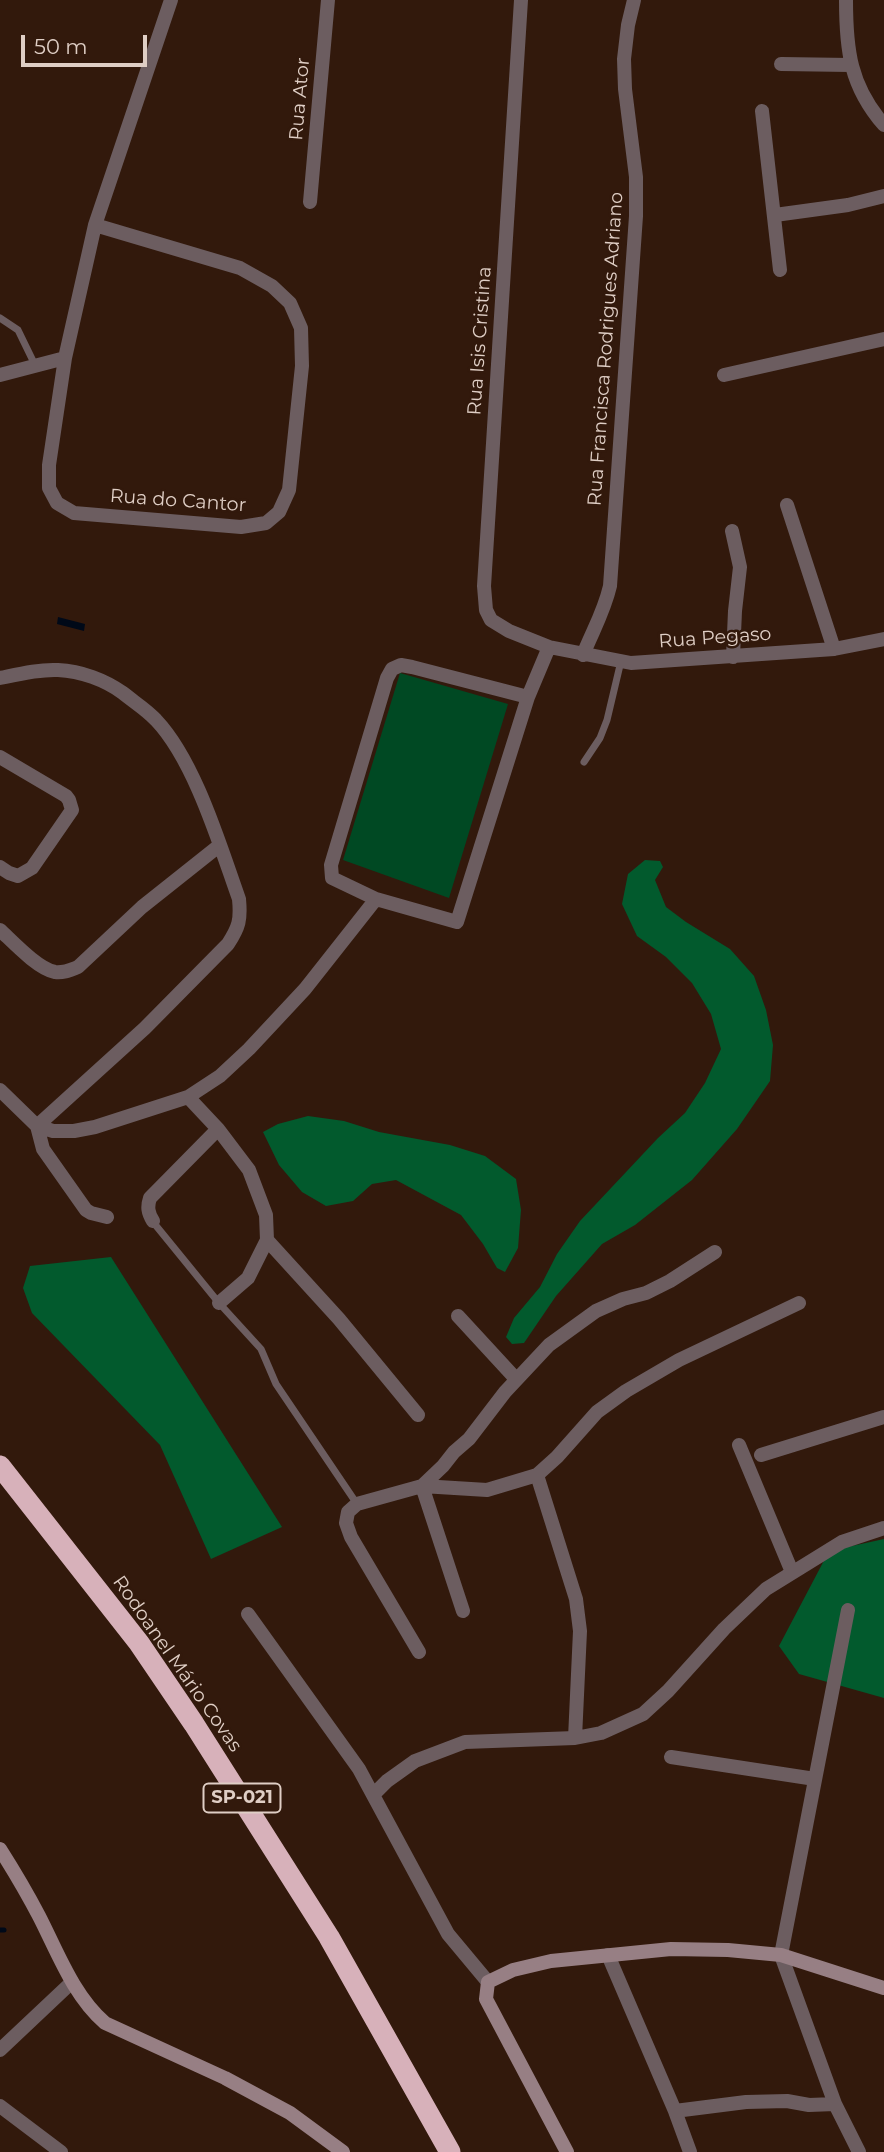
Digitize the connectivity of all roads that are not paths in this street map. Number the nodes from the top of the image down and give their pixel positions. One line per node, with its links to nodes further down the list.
1 (171, 0): 13 (street, Rua do Cantor)
2 (328, 0): 11 (street, Rua Ator)
3 (521, 0): 24 (street, Rua Isis Cristina)
4 (634, 0): 26 (street, Rua Francisca Rodrigues Adriano)
5 (846, 0): 7 (street)
6 (781, 64): 7 (street)
7 (850, 65): 9 (street)
8 (762, 111): 12 (street)
9 (884, 125)
10 (884, 196): 12 (street)
11 (310, 202)
12 (775, 215): 14 (street)
13 (95, 225): 17 (street, Rua do Cantor); 17 (street, Rua do Cantor)
14 (780, 270)
15 (0, 318): 18 (lane)
16 (884, 339): 20 (street)
17 (65, 358): 18 (street)
18 (35, 365): 19 (street)
19 (0, 374)
20 (724, 375)
21 (787, 505): 25 (street)
22 (732, 531): 27 (street)
23 (884, 639): 25 (street, Rua Pegaso)
24 (549, 647): 26 (street, Rua Pegaso); 30 (street)
25 (834, 649): 27 (street, Rua Pegaso)
26 (583, 655): 28 (street, Rua Pegaso)
27 (733, 657): 28 (street, Rua Pegaso)
28 (621, 661): 32 (lane)
29 (0, 678): 33 (street)
30 (528, 697): 35 (street); 35 (street)
31 (0, 757): 34 (street)
32 (584, 762)
33 (220, 845): 36 (street); 39 (street)
34 (0, 867)
35 (376, 899): 38 (street)
36 (0, 930)
37 (0, 1090): 39 (street)
38 (188, 1097): 39 (street); 40 (street)
39 (37, 1126): 41 (street)
40 (219, 1129): 42 (street); 43 (street)
41 (107, 1217)
42 (153, 1221): 45 (lane)
43 (267, 1240): 45 (street); 49 (street)
44 (715, 1252): 48 (street)
45 (219, 1303): 56 (lane)
46 (799, 1303): 54 (street)
47 (458, 1316): 48 (street)
48 (516, 1379): 55 (street)
49 (418, 1415)
50 (884, 1417): 52 (street)
51 (739, 1445): 58 (street)
52 (761, 1455)
53 (0, 1466): 80 (highway, Rodoanel Mário Covas / SP-021)
54 (537, 1475): 55 (street); 63 (street)
55 (422, 1486): 56 (street); 60 (street)
56 (357, 1504): 62 (street)
57 (884, 1528): 58 (street)
58 (792, 1572): 63 (street)
59 (848, 1610): 65 (street)
60 (463, 1611)
61 (248, 1614): 66 (street)
62 (419, 1652)
63 (575, 1738): 66 (street)
64 (671, 1757): 65 (street)
65 (815, 1779): 69 (street)
66 (373, 1795): 71 (street)
67 (0, 1849): 70 (main road)
68 (608, 1955): 69 (main road); 71 (main road); 76 (street)
69 (781, 1955): 72 (main road); 74 (street)
70 (72, 1982): 73 (street); 79 (main road)
71 (488, 1982): 81 (main road)
72 (884, 1988)
73 (0, 2050)
74 (835, 2104): 76 (street); 77 (street)
75 (0, 2106): 78 (street)
76 (675, 2111): 82 (street)
77 (860, 2151)
78 (61, 2152)
79 (343, 2152)
80 (450, 2152)
81 (567, 2152)
82 (690, 2152)

